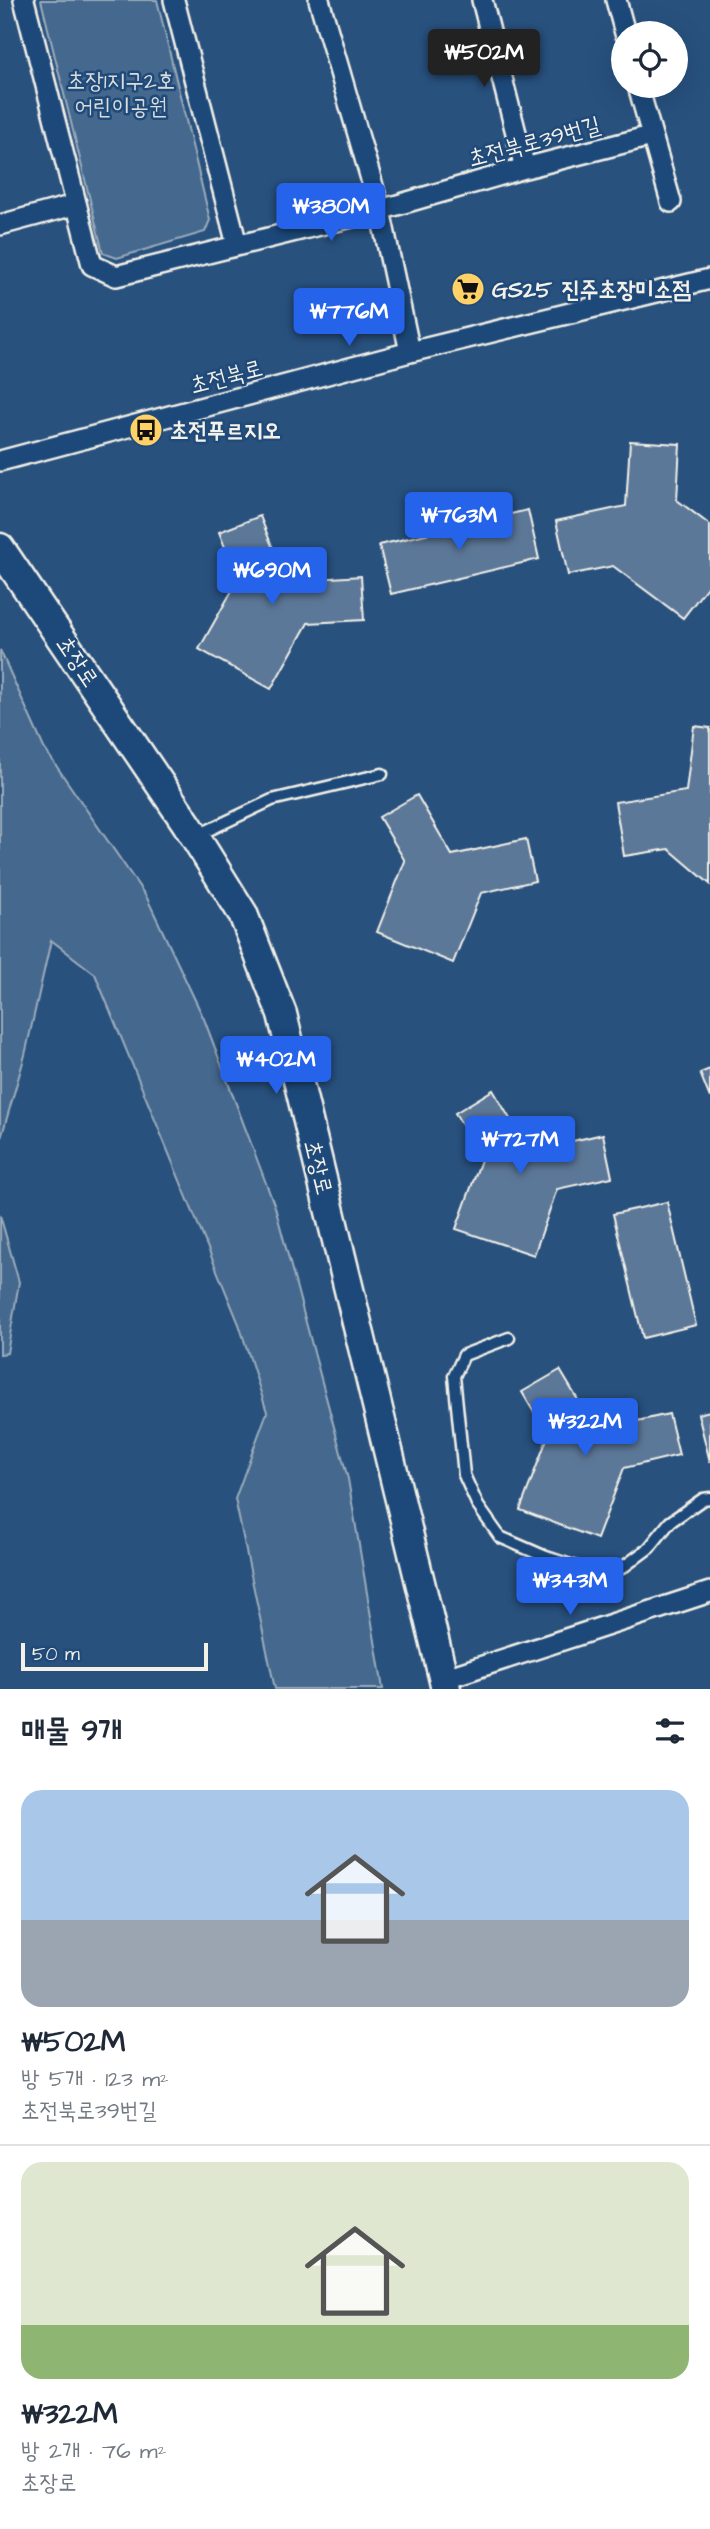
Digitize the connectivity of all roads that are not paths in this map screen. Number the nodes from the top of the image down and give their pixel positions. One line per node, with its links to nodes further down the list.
1 (24, 0): 11 (street, 초전북로39번길)
2 (174, 0): 14 (street)
3 (319, 0): 12 (street)
4 (482, 0): 9 (street)
5 (616, 0): 6 (street)
6 (622, 21)
7 (641, 98): 8 (street)
8 (651, 136): 9 (street, 초전북로39번길); 10 (street)
9 (525, 168): 12 (street, 초전북로39번길)
10 (671, 202)
11 (74, 205): 13 (street); 14 (street, 초전북로39번길)
12 (380, 210): 14 (street, 초전북로39번길); 16 (street)
13 (0, 225)
14 (237, 245)
15 (710, 279): 16 (street, 초전북로)
16 (410, 352): 17 (street, 초전북로)
17 (0, 461)
18 (0, 548): 20 (street, 초장로)
19 (382, 774): 20 (lane)
20 (195, 836): 24 (street, 초장로)
21 (509, 1338): 22 (lane)
22 (710, 1498)
23 (710, 1592): 24 (street)
24 (445, 1684)

